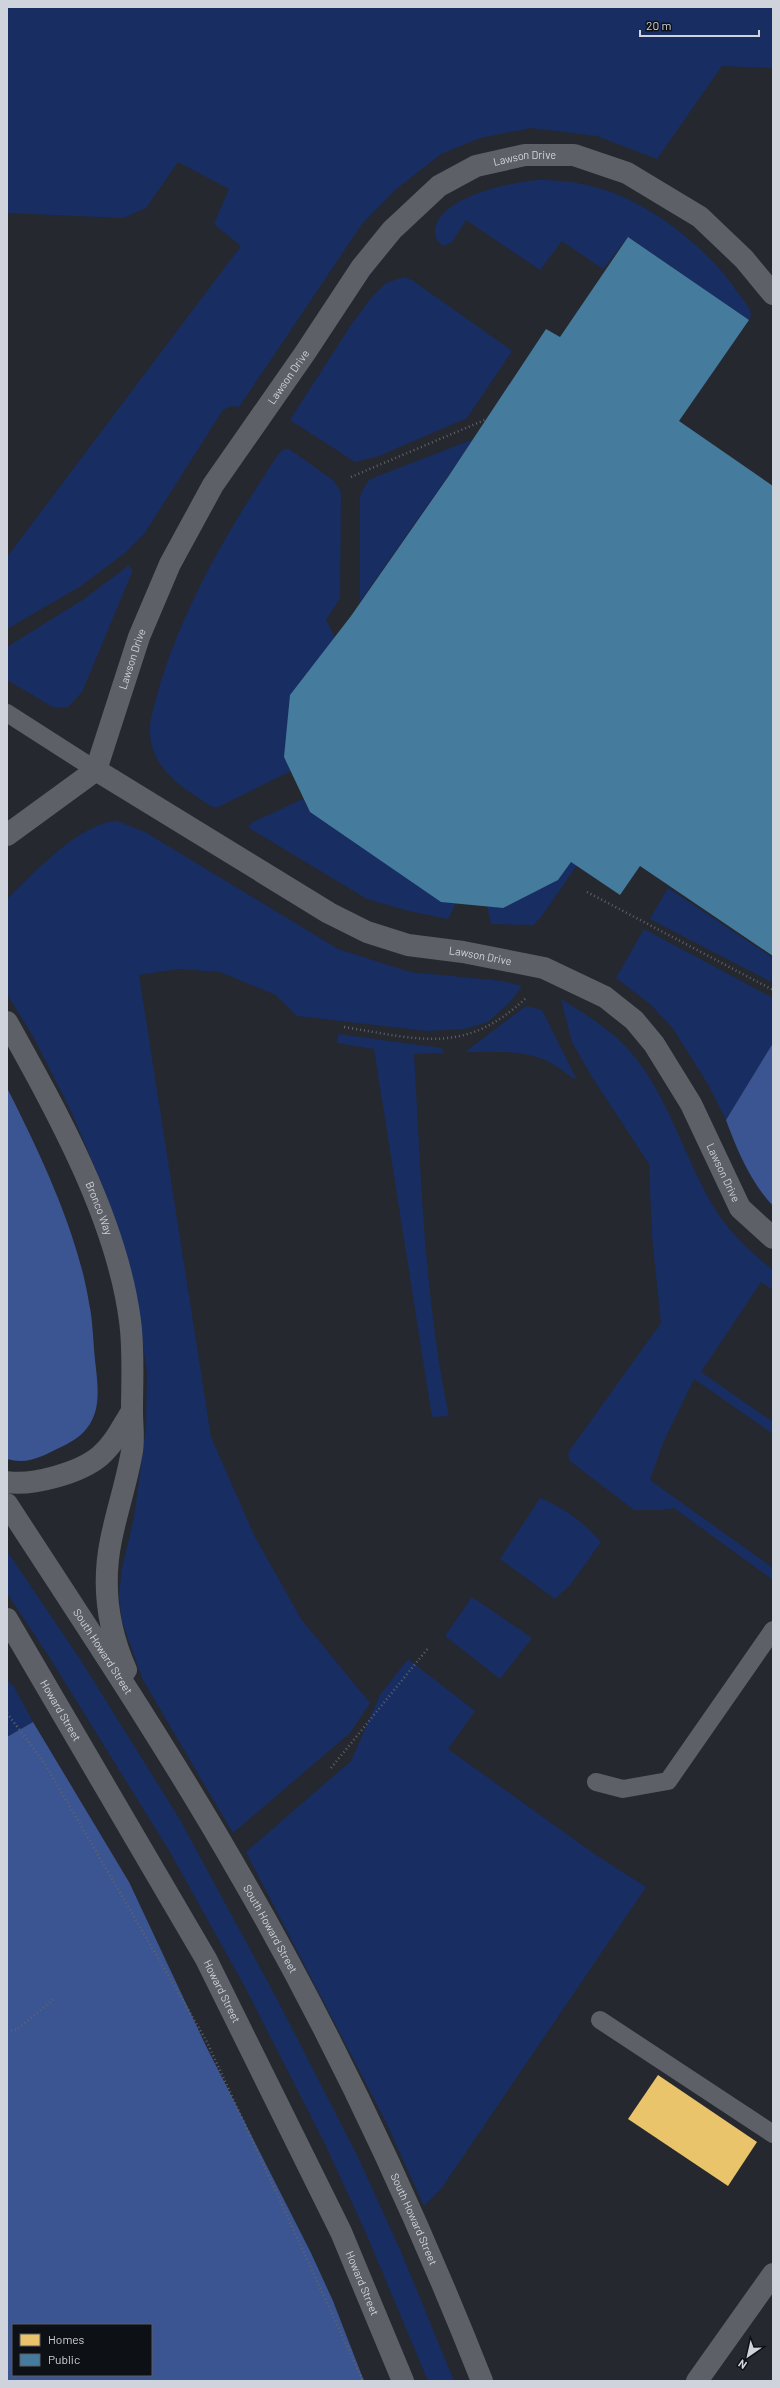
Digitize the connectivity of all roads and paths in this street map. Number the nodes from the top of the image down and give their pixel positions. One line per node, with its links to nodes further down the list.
1 (773, 294): 5 (street, Lawson Drive)
2 (487, 419): 3 (path)
3 (352, 477)
4 (7, 713): 5 (lane)
5 (96, 770): 6 (street); 12 (street, Lawson Drive)
6 (7, 834)
7 (587, 892): 8 (path)
8 (773, 990)
9 (532, 993): 11 (path)
10 (7, 1022): 13 (street, Bronco Way)
11 (344, 1027)
12 (773, 1238)
13 (132, 1412): 14 (street); 20 (street, Bronco Way)
14 (7, 1482)
15 (7, 1504): 20 (street, South Howard Street)
16 (7, 1619): 29 (street, Howard Street)
17 (773, 1630): 22 (lane)
18 (429, 1647): 21 (path)
19 (7, 1713): 28 (path)
20 (151, 1726): 30 (street, South Howard Street)
21 (331, 1768)
22 (596, 1782)
23 (55, 1998): 25 (path)
24 (600, 2020): 26 (lane)
25 (7, 2031)
26 (773, 2134)
27 (773, 2274): 31 (street)
28 (363, 2381)
29 (403, 2381)
30 (482, 2381)
31 (697, 2381)

